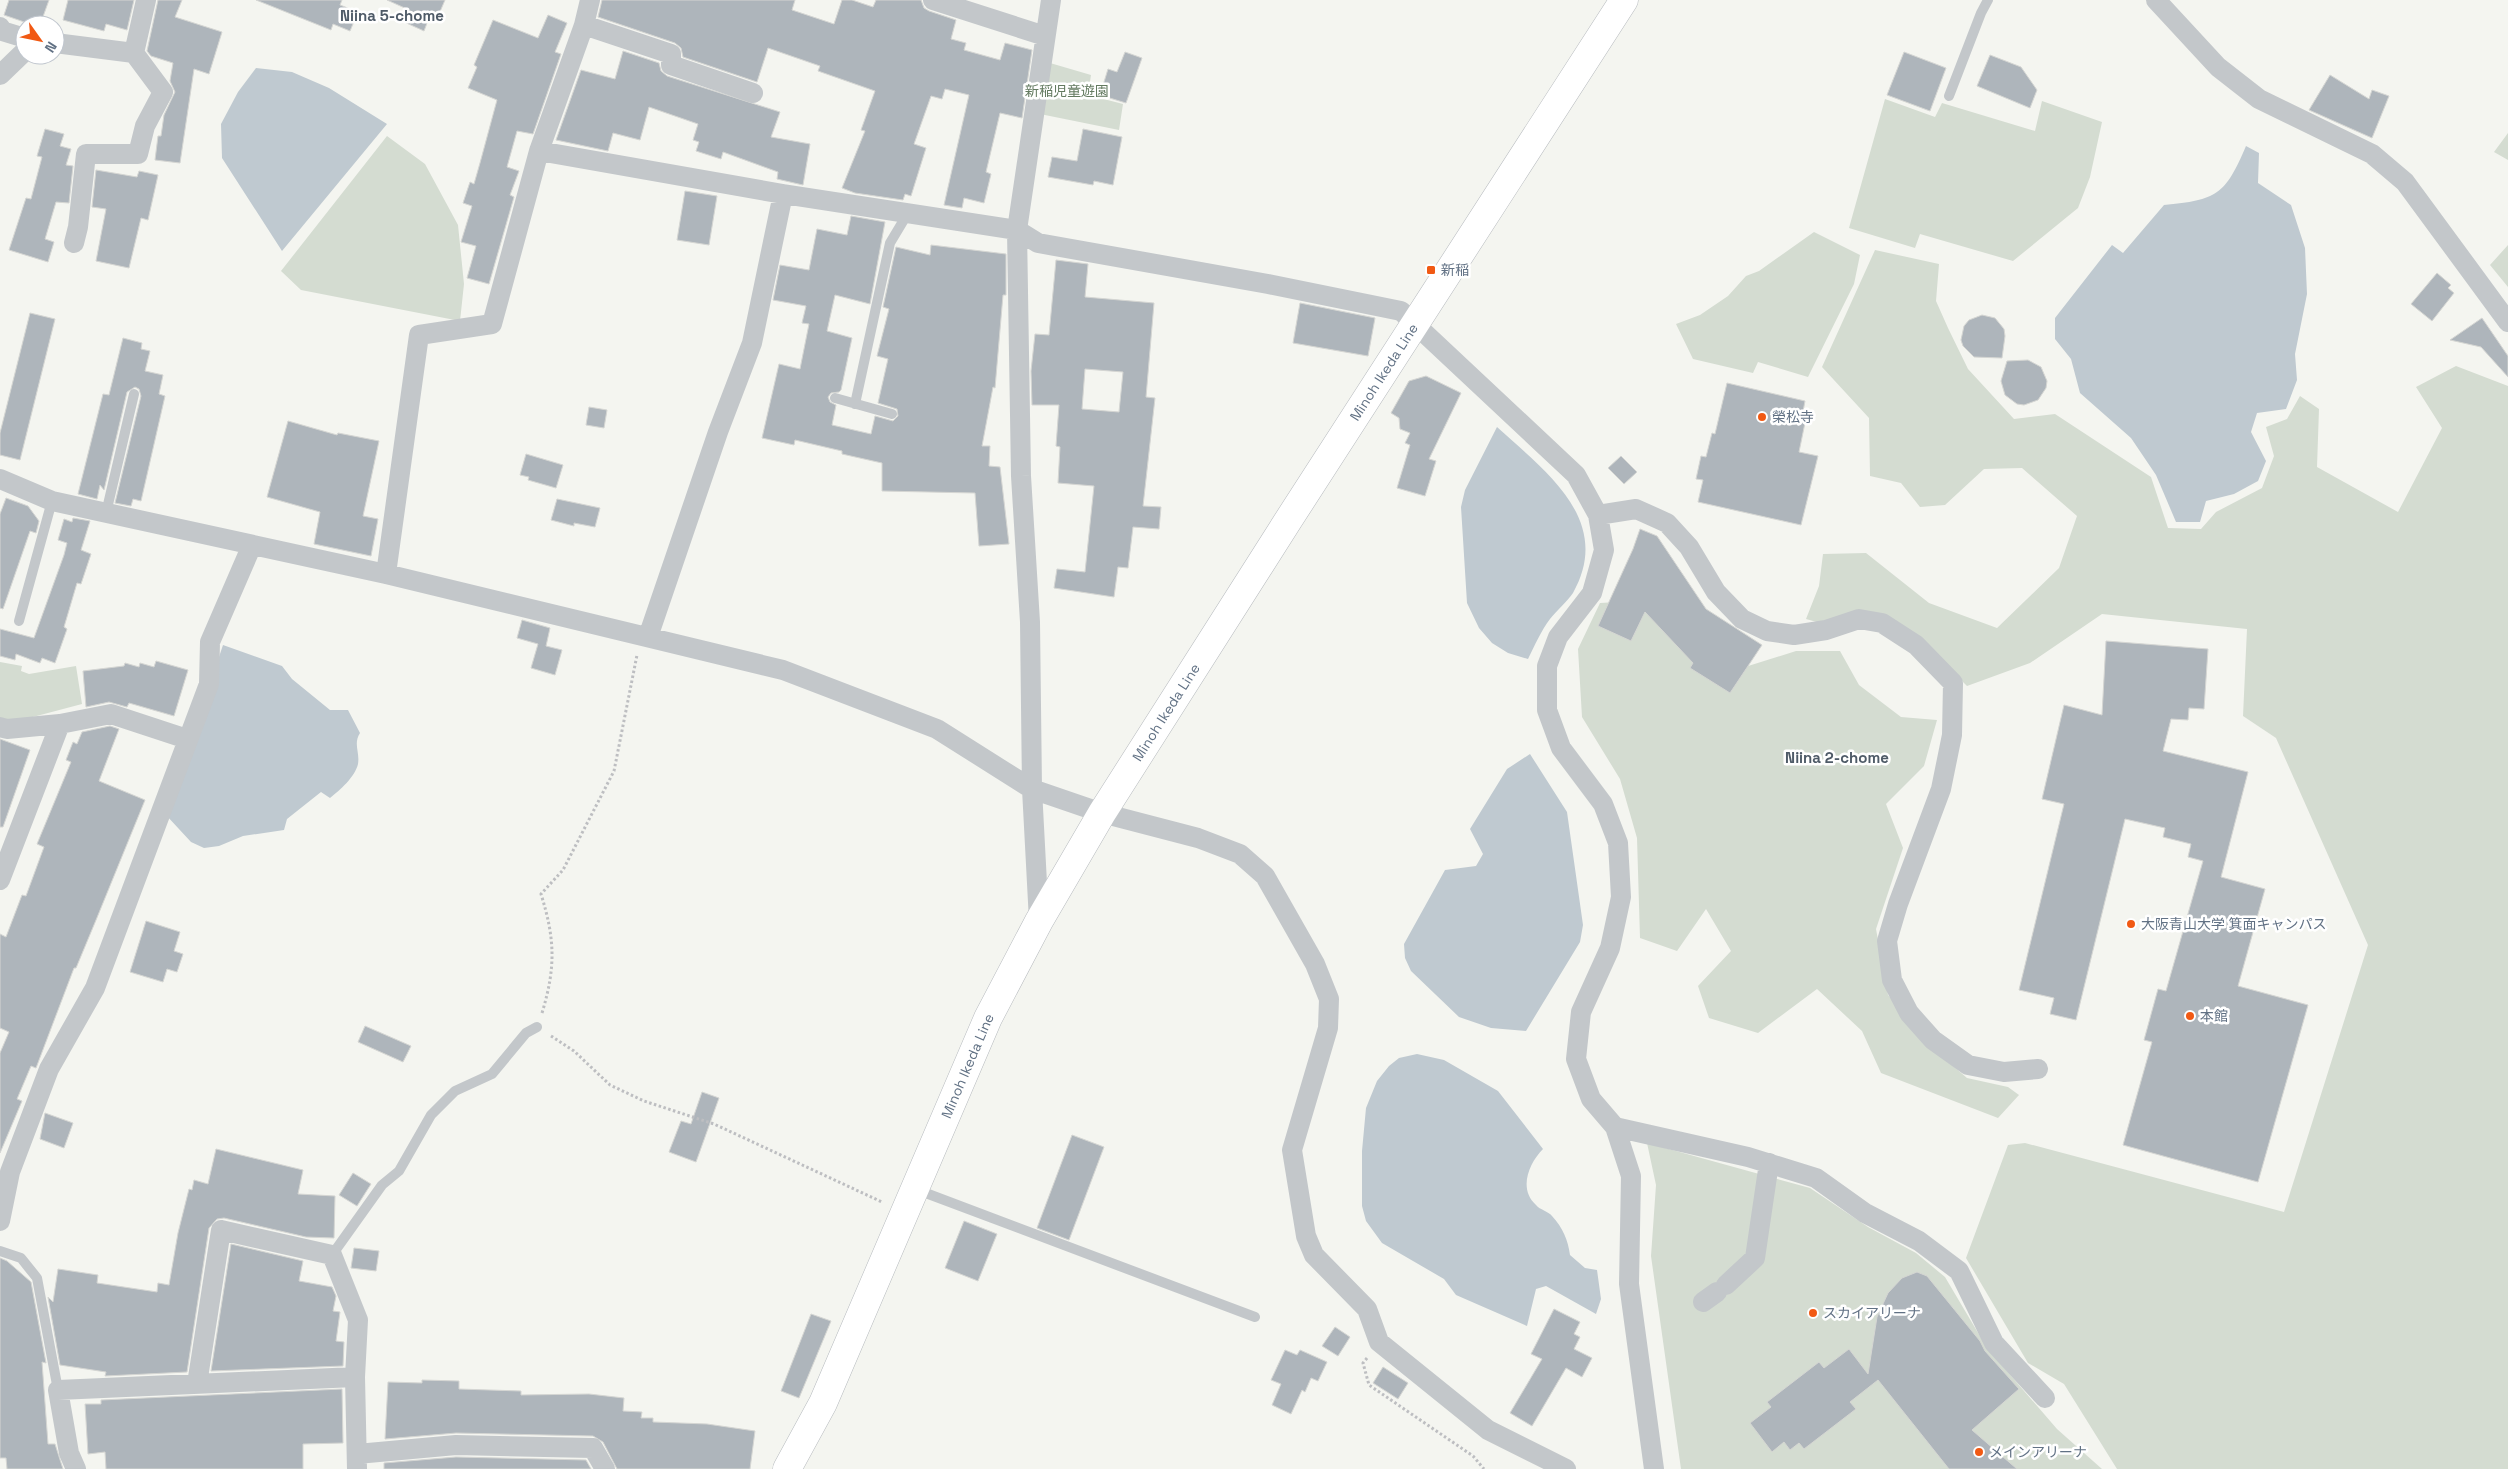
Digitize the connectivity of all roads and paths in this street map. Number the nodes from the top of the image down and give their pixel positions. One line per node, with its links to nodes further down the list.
1 (146, 0): 13 (street)
2 (590, 0): 8 (street)
3 (933, 0): 11 (street)
4 (1051, 0): 11 (street)
5 (1624, 0): 23 (main road, Minoh Ikeda Line)
6 (1988, 0): 17 (lane)
7 (2156, 0): 24 (street)
8 (584, 25): 16 (street); 18 (street)
9 (0, 27): 10 (street)
10 (15, 35)
11 (1045, 36): 21 (street)
12 (65, 44): 13 (street)
13 (134, 53): 22 (street)
14 (15, 61): 15 (street)
15 (0, 76)
16 (753, 93)
17 (1949, 96)
18 (538, 151): 19 (street); 34 (street)
19 (783, 194): 20 (street); 36 (street)
20 (908, 213): 21 (street); 27 (lane)
21 (1017, 230): 23 (street); 40 (street)
22 (74, 243)
23 (1415, 322): 32 (street); 41 (main road, Minoh Ikeda Line)
24 (2508, 322)
25 (134, 394): 31 (lane)
26 (834, 398): 27 (lane)
27 (855, 404): 28 (lane)
28 (892, 414)
29 (0, 479): 30 (street)
30 (52, 501): 31 (street); 35 (lane)
31 (106, 512): 33 (street)
32 (1598, 515): 45 (street); 46 (street)
33 (252, 545): 34 (street); 39 (street)
34 (386, 574): 36 (street)
35 (19, 621)
36 (648, 637): 40 (street); 44 (path)
37 (60, 724): 38 (street); 39 (street); 42 (street)
38 (0, 727)
39 (187, 739): 48 (street)
40 (1032, 789): 41 (street); 43 (street)
41 (1102, 813): 43 (main road, Minoh Ikeda Line); 56 (street)
42 (0, 880)
43 (1039, 921): 49 (main road, Minoh Ikeda Line)
44 (537, 1027): 50 (path); 53 (lane)
45 (2038, 1069)
46 (1615, 1127): 47 (street); 67 (street)
47 (1769, 1163): 54 (street); 60 (street)
48 (5, 1169): 51 (street)
49 (915, 1188): 50 (main road, Minoh Ikeda Line); 55 (lane)
50 (905, 1213): 64 (main road, Minoh Ikeda Line)
51 (0, 1220)
52 (0, 1251): 59 (lane)
53 (332, 1255): 57 (street); 58 (street)
54 (1715, 1293)
55 (1256, 1317)
56 (1379, 1342): 65 (path); 66 (street)
57 (355, 1377): 58 (street); 61 (street)
58 (197, 1384): 59 (street)
59 (58, 1390): 62 (street)
60 (2045, 1398)
61 (357, 1462): 63 (street)
62 (76, 1469)
63 (605, 1469)
64 (787, 1469)
65 (1484, 1469)
66 (1566, 1469)
67 (1654, 1469)

